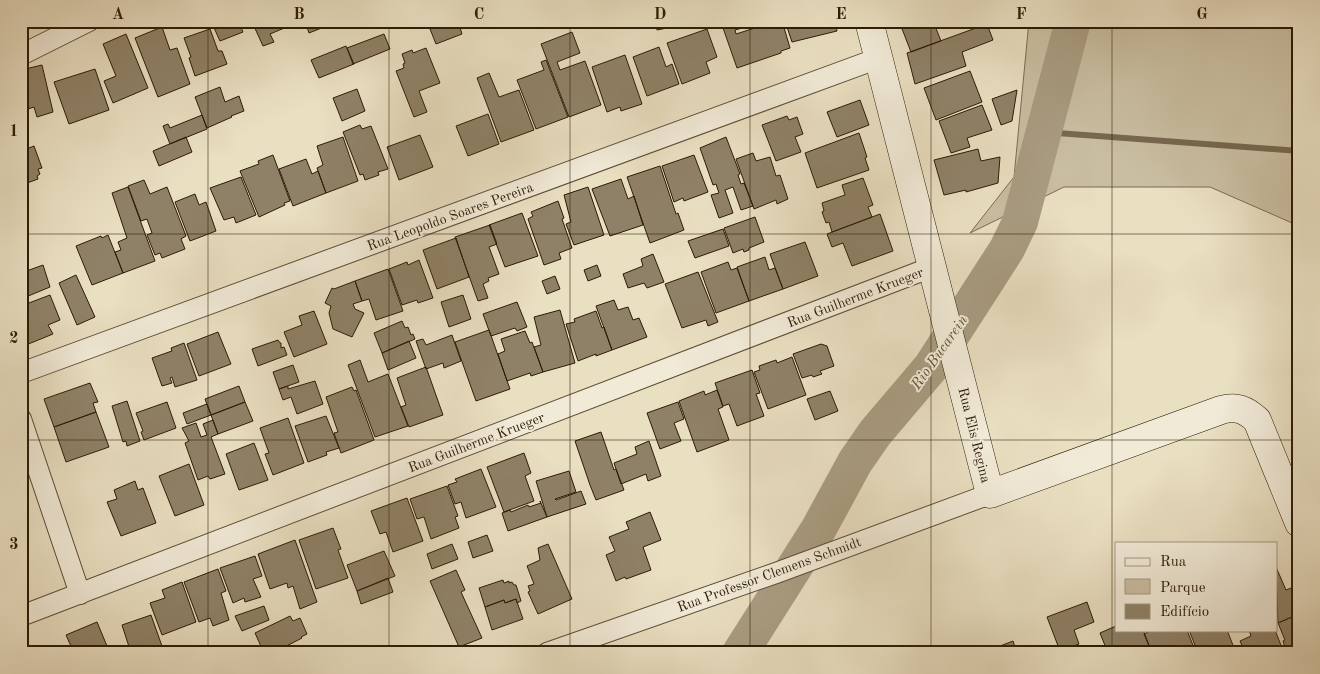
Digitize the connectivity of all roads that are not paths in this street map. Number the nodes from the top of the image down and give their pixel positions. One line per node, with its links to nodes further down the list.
1 (89, 21): 3 (street)
2 (869, 21): 4 (street, Rua Elis Regina)
3 (21, 55)
4 (879, 58): 5 (street, Rua Elis Regina); 6 (street, Rua Leopoldo Soares Pereira)
5 (932, 267): 8 (street, Rua Elis Regina); 10 (street, Rua Guilherme Krueger)
6 (21, 373)
7 (21, 419): 10 (street)
8 (990, 494): 9 (street, Rua Elis Regina); 12 (street, Rua Professor Clemens Schmidt)
9 (1299, 523)
10 (80, 594): 11 (street, Rua Guilherme Krueger)
11 (21, 616)
12 (547, 653)

